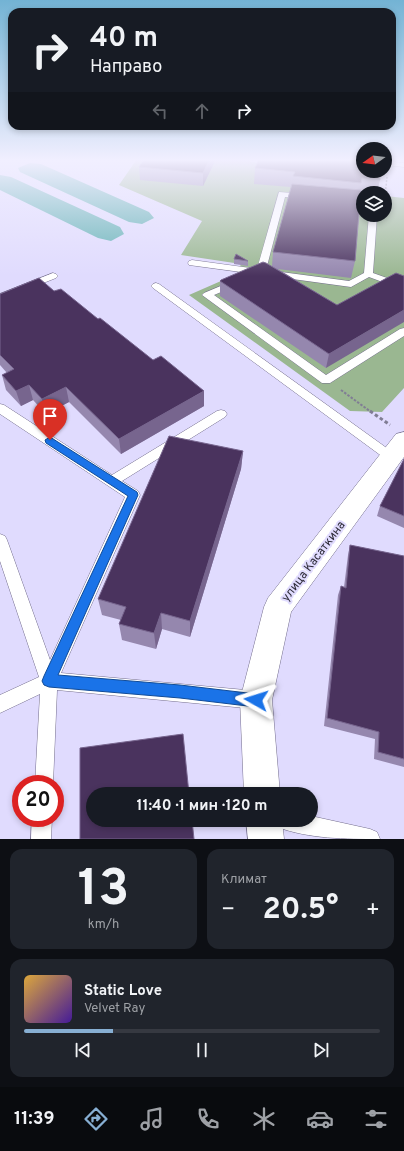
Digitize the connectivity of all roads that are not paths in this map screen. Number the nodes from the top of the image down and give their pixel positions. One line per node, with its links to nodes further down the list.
1 (281, 198): 4 (lane)
2 (372, 222): 5 (lane)
3 (192, 263): 4 (lane)
4 (261, 272): 5 (lane); 10 (lane)
5 (368, 274): 8 (lane)
6 (52, 276): 9 (lane)
7 (156, 286): 13 (lane)
8 (404, 287)
9 (0, 297)
10 (404, 331)
11 (0, 408): 14 (lane)
12 (221, 414): 14 (lane)
13 (396, 441): 17 (street, улица Касаткина)
14 (112, 481): 16 (lane)
15 (0, 540): 16 (lane)
16 (49, 681): 17 (lane); 18 (lane); 19 (lane)
17 (256, 700): 20 (street, улица Касаткина)
18 (0, 704)
19 (44, 775)
20 (262, 787)
21 (42, 827): 24 (lane)
22 (265, 827): 25 (street)
23 (316, 827): 26 (lane)
24 (42, 839)
25 (266, 839)
26 (370, 839)

